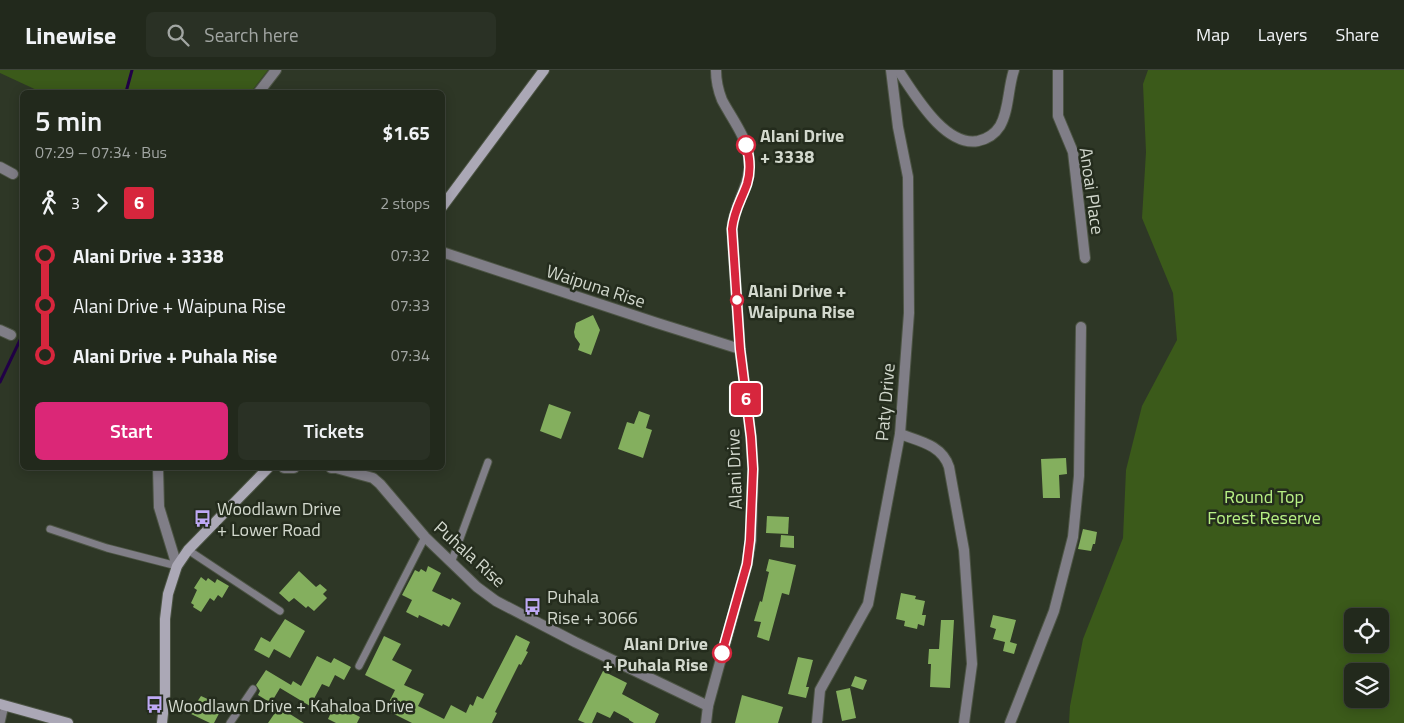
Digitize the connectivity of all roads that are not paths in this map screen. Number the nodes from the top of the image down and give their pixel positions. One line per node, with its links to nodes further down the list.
1 (276, 70): 8 (street)
2 (544, 70): 11 (street)
3 (716, 70): 17 (street, Alani Drive)
4 (891, 70): 18 (street, Paty Drive)
5 (898, 70): 6 (street)
6 (1014, 70)
7 (1058, 70): 13 (street, Anoai Place)
8 (261, 90)
9 (0, 167): 10 (street)
10 (14, 174)
11 (445, 203)
12 (445, 253): 17 (street, Waipuna Rise)
13 (1085, 258)
14 (1081, 327): 40 (street)
15 (0, 330): 16 (street)
16 (11, 335)
17 (740, 349): 32 (street, Alani Drive)
18 (900, 434): 38 (street, Paty Drive); 39 (street)
19 (488, 462): 26 (lane)
20 (158, 470): 27 (street)
21 (266, 470): 25 (street)
22 (343, 470): 24 (street, Puhala Rise)
23 (50, 529): 27 (lane)
24 (425, 537): 26 (street, Puhala Rise); 29 (lane)
25 (188, 550): 27 (street); 28 (lane)
26 (451, 563): 32 (street, Puhala Rise)
27 (177, 566): 35 (street)
28 (280, 611)
29 (360, 666)
30 (253, 688): 36 (lane)
31 (3, 705): 33 (lane); 34 (street)
32 (708, 706): 37 (street, Alani Drive)
33 (1, 723)
34 (68, 723)
35 (162, 723)
36 (230, 723)
37 (706, 723)
38 (817, 723)
39 (964, 723)
40 (1010, 723)

